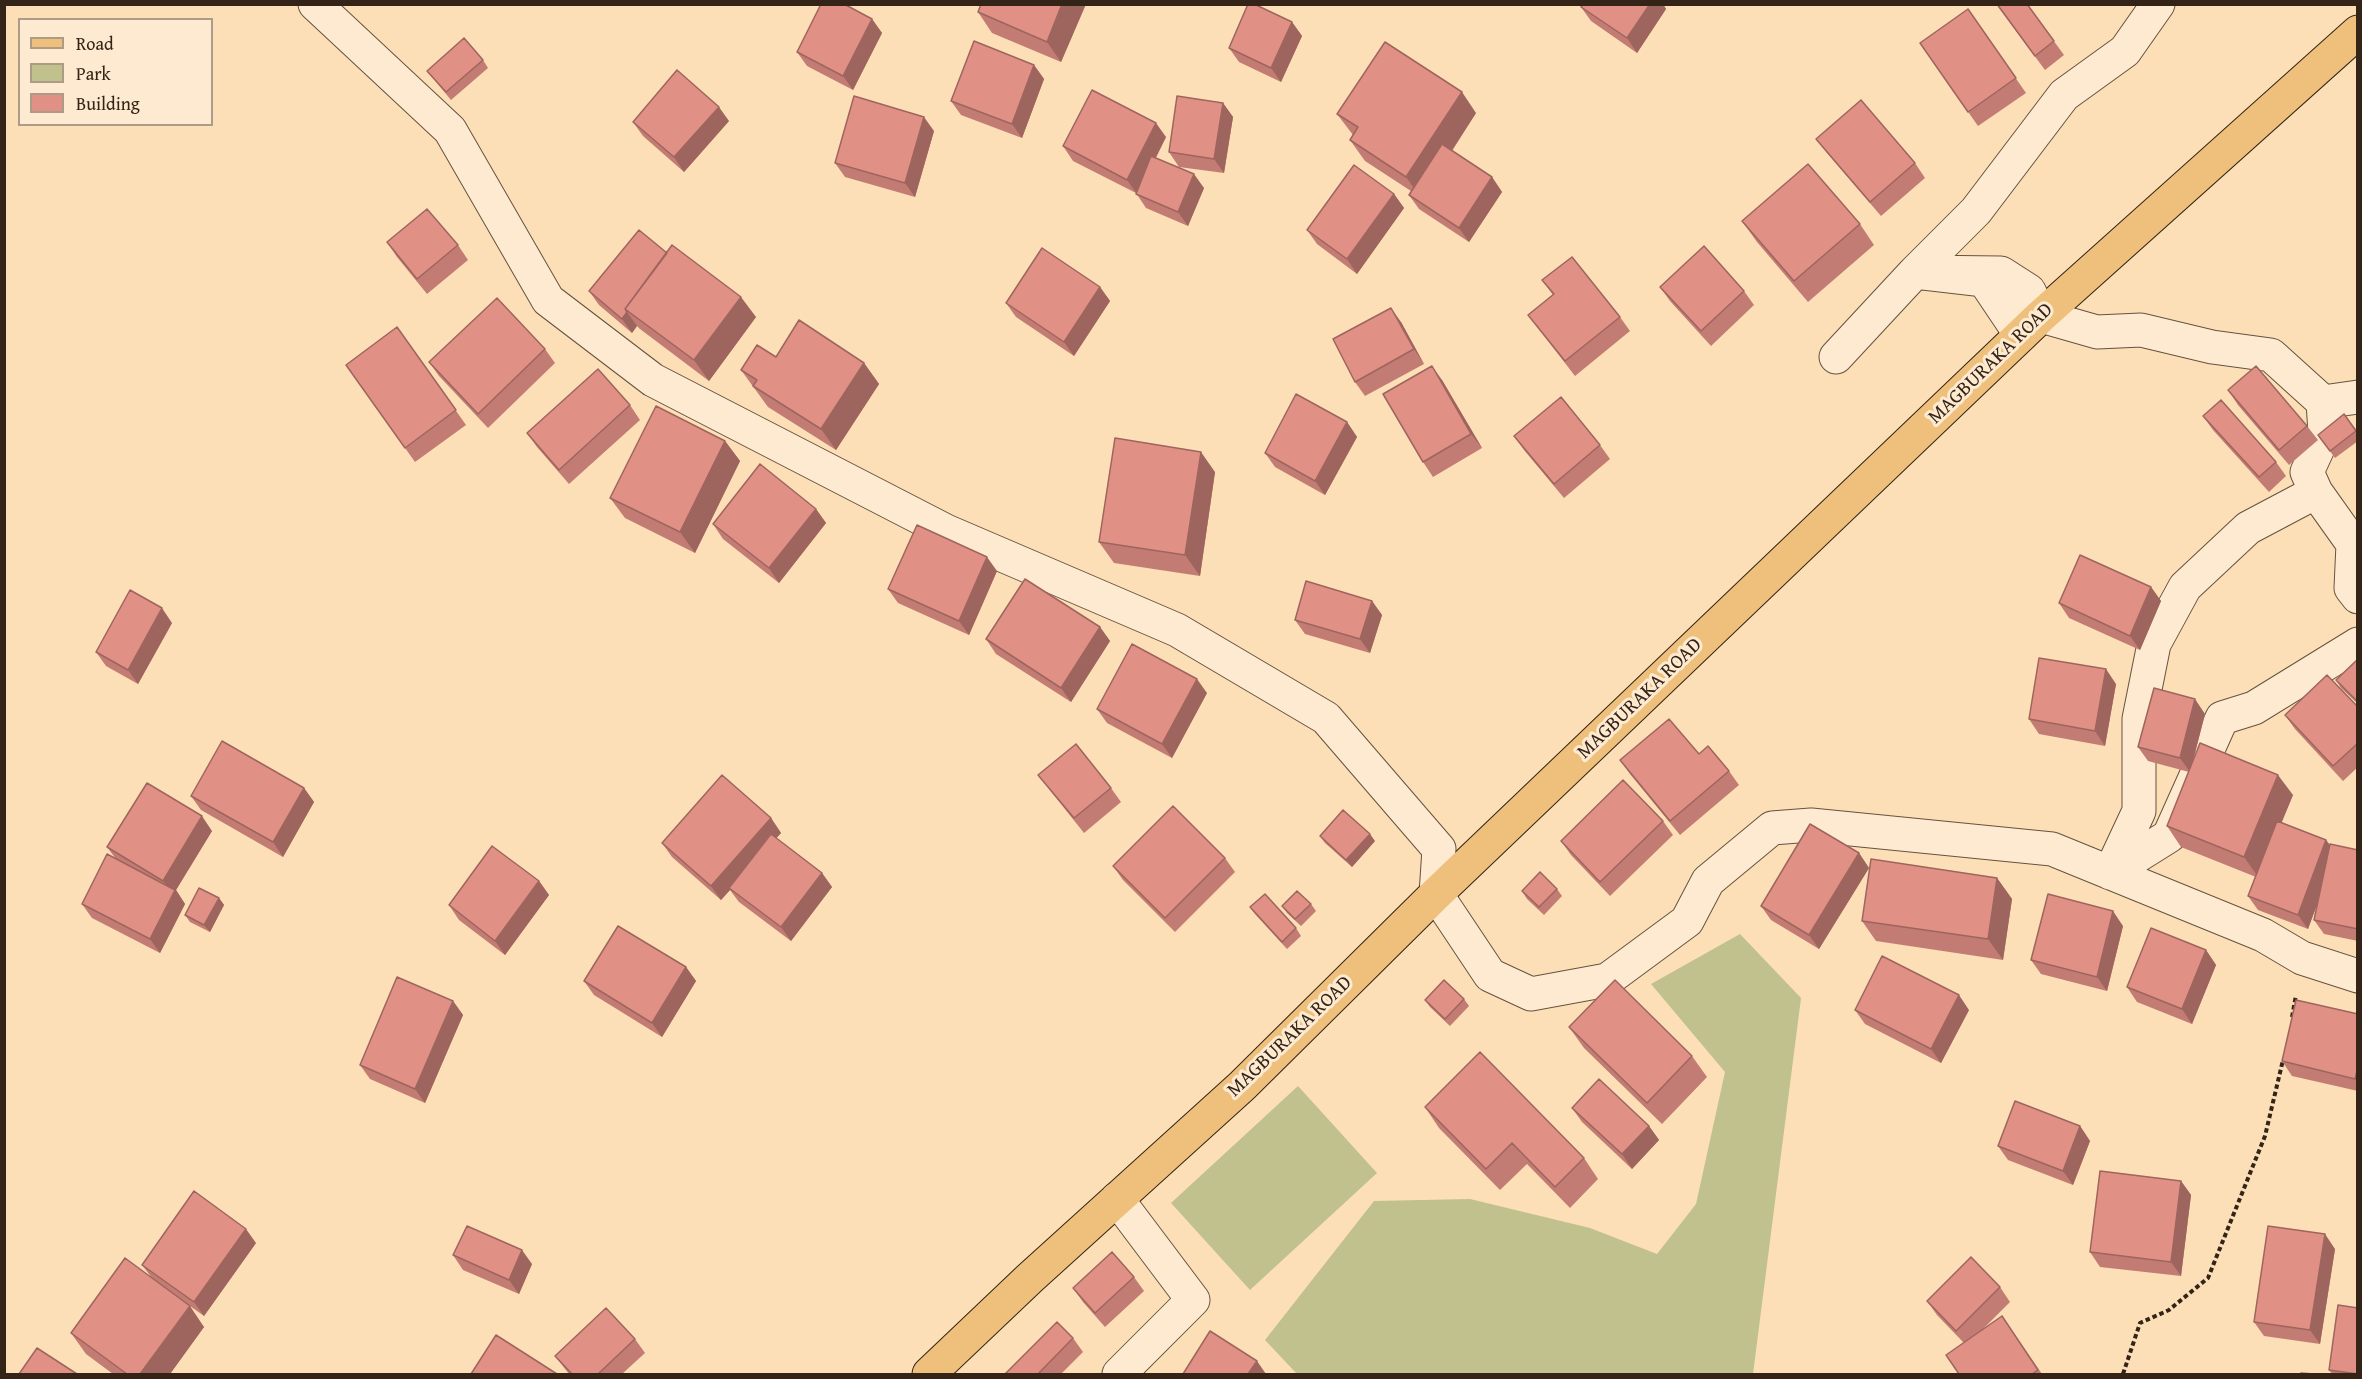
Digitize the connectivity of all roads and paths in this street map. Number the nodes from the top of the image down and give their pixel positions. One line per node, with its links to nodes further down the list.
1 (315, 4): 13 (street)
2 (2158, 4): 4 (street)
3 (2358, 32): 5 (main road, MAGBURAKA ROAD)
4 (1916, 272): 5 (street); 6 (street)
5 (2031, 326): 8 (street); 13 (main road, MAGBURAKA ROAD)
6 (1836, 357)
7 (2358, 397): 8 (street)
8 (2324, 402): 9 (street)
9 (2316, 492): 10 (street); 12 (street)
10 (2358, 597)
11 (2358, 644): 12 (street)
12 (2110, 873): 13 (street); 14 (street)
13 (1436, 894): 18 (main road, MAGBURAKA ROAD)
14 (2302, 958): 15 (street); 16 (path)
15 (2358, 976)
16 (2291, 1023)
17 (2284, 1056): 21 (path)
18 (1117, 1199): 19 (main road, MAGBURAKA ROAD); 20 (street)
19 (929, 1374)
20 (1119, 1374)
21 (2123, 1374)

